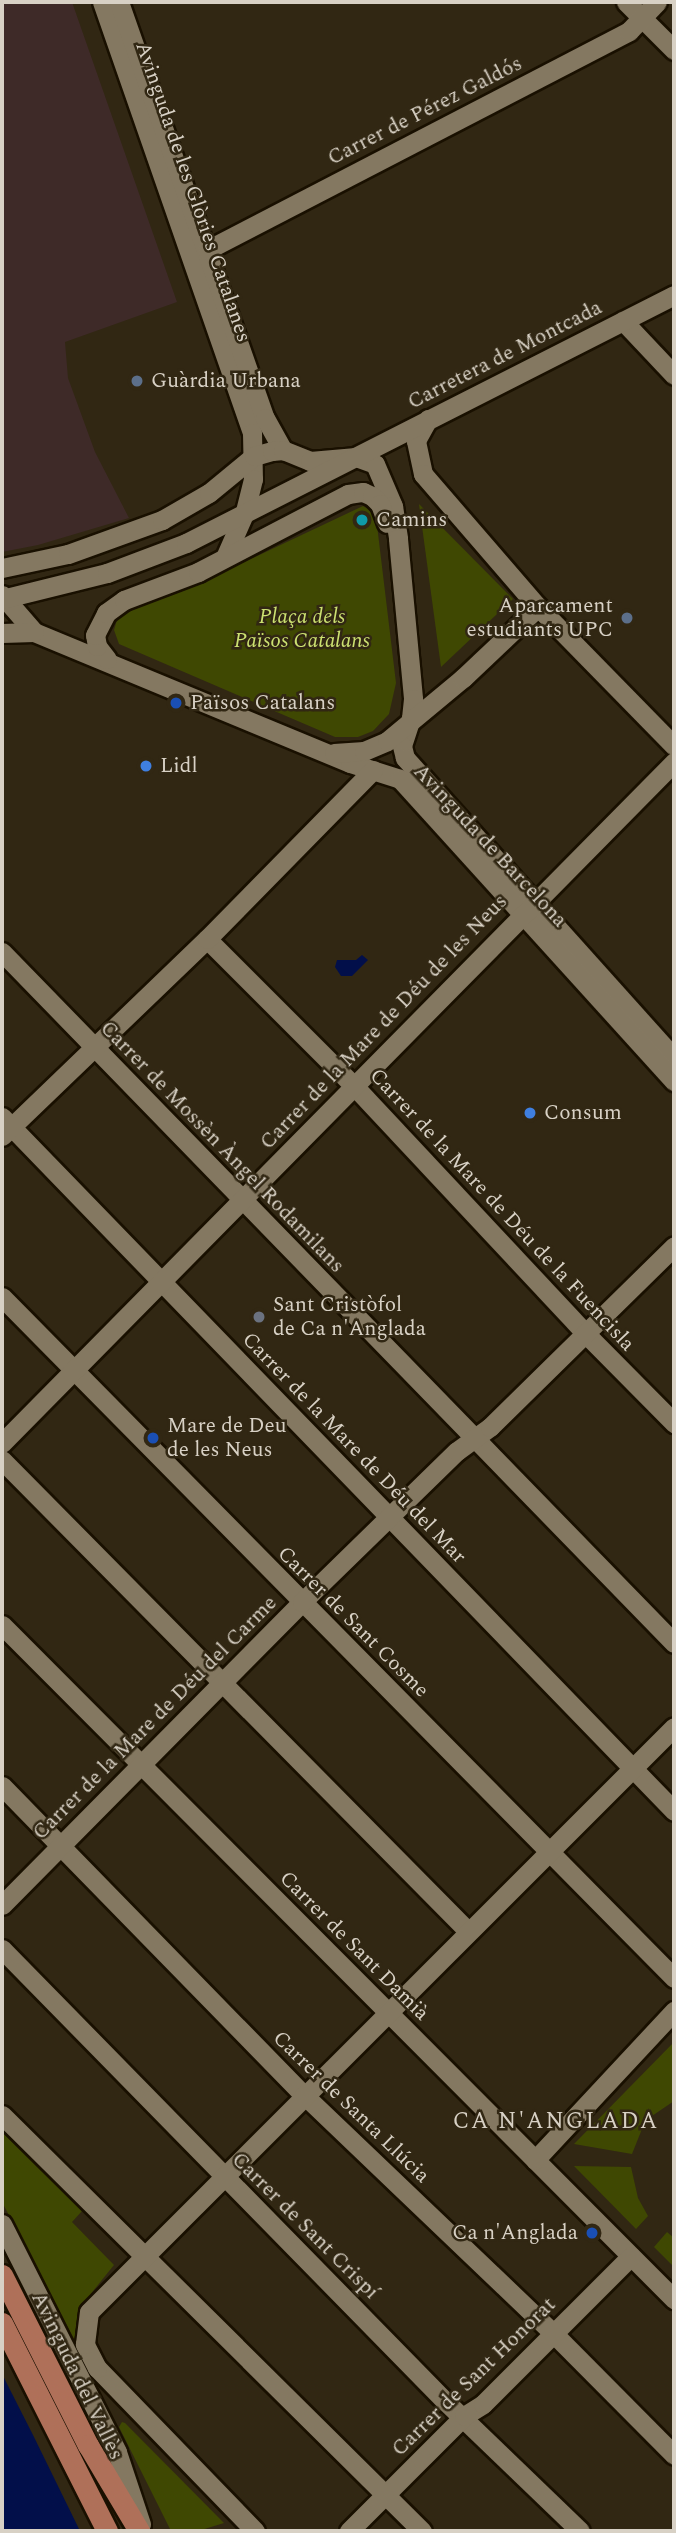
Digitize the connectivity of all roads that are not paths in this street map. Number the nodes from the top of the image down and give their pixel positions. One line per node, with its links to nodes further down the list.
1 (102, 2): 13 (street, Avinguda de les Glòries Catalanes)
2 (119, 2): 7 (street, Avinguda de les Glòries Catalanes)
3 (626, 2): 5 (street)
4 (657, 2): 5 (street, Carrer de Pérez Galdós)
5 (641, 17): 6 (street); 7 (street, Carrer de Pérez Galdós)
6 (674, 50)
7 (206, 250): 12 (street, Avinguda de les Glòries Catalanes)
8 (674, 295): 9 (street, Carretera de Montcada)
9 (623, 321): 10 (street); 11 (street, Carretera de Montcada)
10 (674, 375)
11 (428, 419): 14 (street, Carretera de Montcada); 24 (street)
12 (283, 450): 13 (street); 14 (street, Carretera de Montcada)
13 (254, 457): 15 (street, Avinguda de les Glòries Catalanes); 18 (street)
14 (356, 457): 16 (street, Carretera de Montcada); 21 (street, Avinguda de Barcelona)
15 (253, 479): 16 (street); 17 (street, Avinguda de les Glòries Catalanes)
16 (279, 497): 17 (street, Carretera de Montcada)
17 (244, 514): 19 (street, Avinguda de les Glòries Catalanes); 20 (street, Carretera de Montcada)
18 (133, 532): 20 (street); 22 (street)
19 (226, 555): 21 (street); 27 (street)
20 (145, 559): 23 (street, Carretera de Montcada)
21 (399, 566): 28 (street, Avinguda de Barcelona)
22 (2, 568)
23 (3, 597): 25 (street, Avinguda de Barcelona)
24 (538, 607): 28 (street); 29 (street)
25 (34, 632): 26 (street); 27 (street, Avinguda de Barcelona)
26 (2, 633)
27 (107, 659): 30 (street, Avinguda de Barcelona)
28 (411, 718): 30 (street); 33 (street, Avinguda de Barcelona)
29 (674, 746)
30 (329, 753): 32 (street, Avinguda de Barcelona)
31 (674, 762): 33 (street, Carrer de la Mare de Déu de les Neus)
32 (373, 770): 33 (street, Avinguda de Barcelona); 34 (street)
33 (528, 907): 37 (street, Avinguda de Barcelona); 38 (street, Avinguda de Barcelona); 39 (street, Carrer de la Mare de Déu de les Neus)
34 (207, 939): 36 (street); 39 (street, Carrer de la Mare de Déu de la Fuencisla)
35 (2, 953): 36 (street, Carrer de Mossèn Àngel Rodamilans)
36 (93, 1046): 40 (street); 41 (street, Carrer de Mossèn Àngel Rodamilans)
37 (674, 1058)
38 (674, 1082)
39 (355, 1087): 41 (street, Carrer de la Mare de Déu de les Neus); 45 (street, Carrer de la Mare de Déu de la Fuencisla)
40 (5, 1126): 43 (street, Carrer de la Mare de Déu del Mar)
41 (241, 1200): 43 (street, Carrer de la Mare de Déu de les Neus); 48 (street, Carrer de Mossèn Àngel Rodamilans)
42 (674, 1246): 45 (street, Carrer de la Mare de Déu del Carme)
43 (159, 1282): 46 (street, Carrer de la Mare de Déu de les Neus); 51 (street, Carrer de la Mare de Déu del Mar)
44 (2, 1297): 46 (street, Carrer de Sant Cosme)
45 (585, 1334): 47 (street, Carrer de la Mare de Déu de la Fuencisla); 48 (street, Carrer de la Mare de Déu del Carme)
46 (73, 1368): 49 (street, Carrer de la Mare de Déu de les Neus); 52 (street, Carrer de Sant Cosme)
47 (674, 1423)
48 (474, 1437): 51 (street, Carrer de la Mare de Déu del Carme); 54 (street, Carrer de Mossèn Àngel Rodamilans)
49 (2, 1443)
50 (2, 1460): 55 (street)
51 (391, 1516): 52 (street, Carrer de la Mare de Déu del Carme); 58 (street, Carrer de la Mare de Déu del Mar)
52 (302, 1602): 55 (street, Carrer de la Mare de Déu del Carme); 62 (street, Carrer de Sant Cosme)
53 (2, 1625): 57 (street, Carrer de Sant Damià)
54 (674, 1643)
55 (222, 1683): 57 (street, Carrer de la Mare de Déu del Carme); 64 (street)
56 (674, 1727): 58 (street)
57 (142, 1762): 61 (street, Carrer de la Mare de Déu del Carme); 68 (street, Carrer de Sant Damià)
58 (632, 1769): 60 (street, Carrer de la Mare de Déu del Mar); 62 (street)
59 (2, 1786): 61 (street, Carrer de Santa Llúcia)
60 (674, 1811)
61 (59, 1845): 63 (street, Carrer de la Mare de Déu del Carme); 69 (street, Carrer de Santa Llúcia)
62 (549, 1851): 64 (street); 66 (street, Carrer de Sant Cosme)
63 (2, 1905)
64 (468, 1931): 68 (street)
65 (2, 1949): 72 (street, Carrer de Sant Crispí)
66 (674, 1978)
67 (674, 2011): 71 (street)
68 (387, 2012): 69 (street); 71 (street, Carrer de Sant Damià)
69 (304, 2095): 72 (street); 79 (street, Carrer de Santa Llúcia)
70 (2, 2115): 74 (street)
71 (535, 2160): 75 (street, Carrer de Sant Damià)
72 (224, 2177): 74 (street); 80 (street, Carrer de Sant Crispí)
73 (2, 2224): 84 (street, Avinguda del Vallès)
74 (144, 2256): 82 (street); 85 (street)
75 (631, 2256): 77 (street, Carrer de Sant Damià); 79 (street, Carrer de Sant Honorat)
76 (2, 2275): 84 (main road, Avinguda del Vallès)
77 (674, 2299)
78 (2, 2323): 83 (main road, Avinguda del Vallès)
79 (554, 2334): 80 (street, Carrer de Sant Honorat); 81 (street, Carrer de Santa Llúcia)
80 (464, 2416): 82 (street, Carrer de Sant Honorat); 88 (street, Carrer de Sant Crispí)
81 (674, 2455)
82 (385, 2494): 86 (street, Carrer de Sant Honorat); 87 (street)
83 (107, 2531)
84 (141, 2531)
85 (255, 2531)
86 (349, 2531)
87 (422, 2531)
88 (580, 2531)

